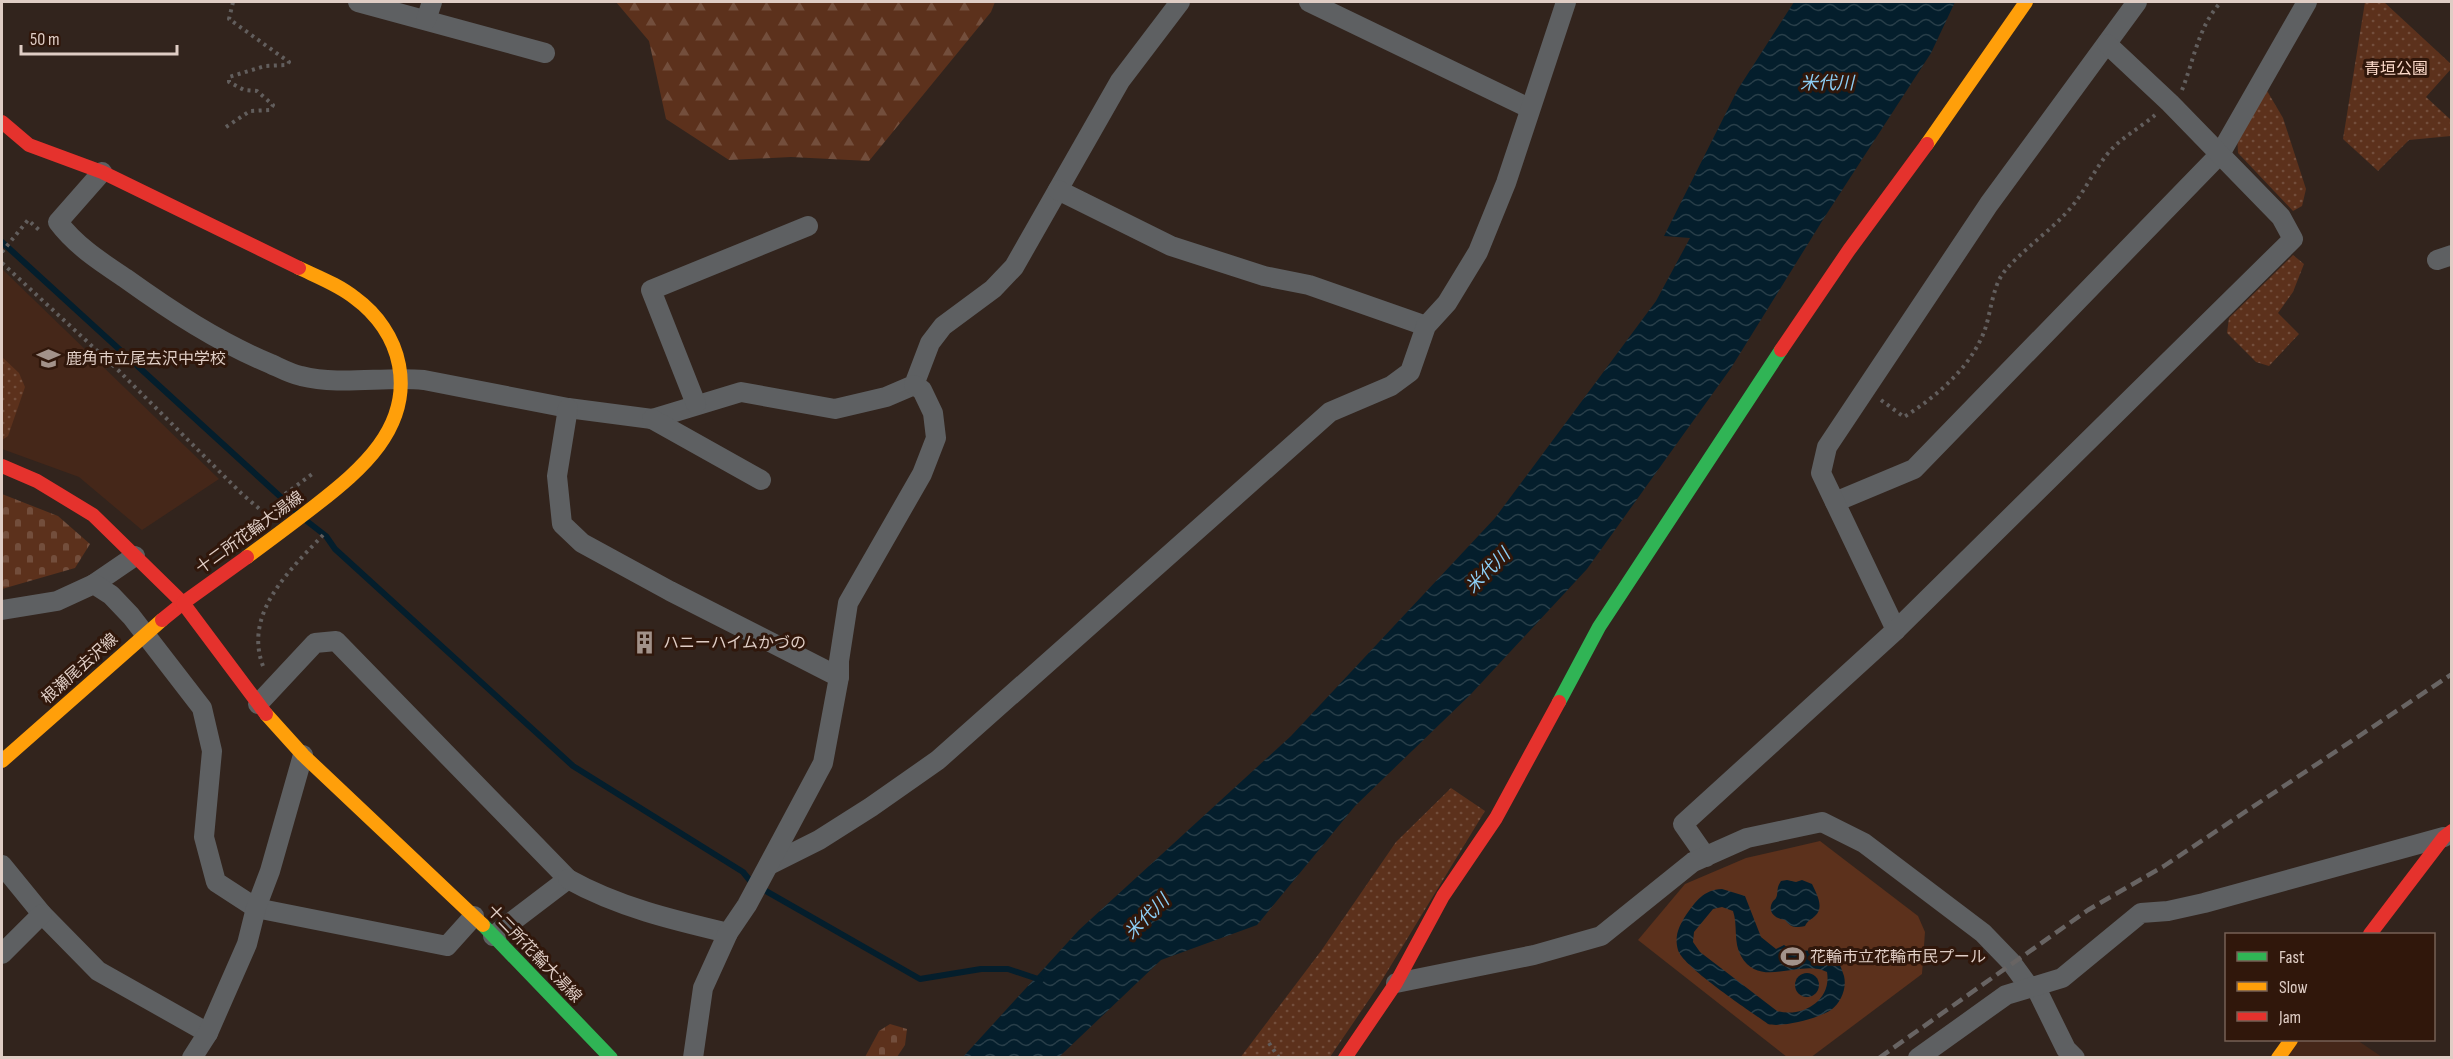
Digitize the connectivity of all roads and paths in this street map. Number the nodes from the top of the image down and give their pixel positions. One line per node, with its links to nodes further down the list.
1 (233, 2): 16 (path)
2 (358, 2): 10 (street)
3 (1179, 2): 19 (street)
4 (1309, 2): 14 (street)
5 (1566, 2): 14 (street)
6 (2026, 2): 61 (main road)
7 (2137, 2): 11 (street)
8 (2221, 2): 13 (path)
9 (2307, 2): 17 (street)
10 (429, 11): 12 (street)
11 (2107, 44): 13 (street); 27 (street)
12 (546, 53)
13 (2170, 103): 17 (street); 27 (path)
14 (1530, 108): 24 (street)
15 (2, 122): 18 (main road, 十二所花輪大湯線)
16 (226, 127)
17 (2220, 154): 35 (street); 42 (street)
18 (102, 172): 25 (main road, 十二所花輪大湯線); 25 (street)
19 (1058, 190): 24 (street); 26 (street)
20 (28, 220): 22 (path)
21 (808, 226): 28 (street)
22 (2, 252)
23 (2, 263): 36 (path)
24 (1425, 326): 52 (street)
25 (404, 378): 29 (street); 40 (main road, 十二所花輪大湯線)
26 (914, 385): 28 (street); 44 (street)
27 (1864, 391): 35 (street)
28 (696, 404): 30 (street)
29 (568, 408): 30 (street); 44 (street)
30 (652, 419): 34 (street)
31 (2, 465): 38 (main road)
32 (318, 471): 33 (path)
33 (310, 474)
34 (761, 480)
35 (1835, 502): 42 (street)
36 (262, 513)
37 (309, 549): 45 (path)
38 (135, 556): 39 (street); 40 (main road)
39 (94, 584): 41 (street); 43 (street)
40 (183, 603): 43 (main road, 根瀬尾去沢線); 46 (main road, 十二所花輪大湯線)
41 (2, 610)
42 (1896, 630): 50 (street)
43 (144, 634): 48 (main road, 根瀬尾去沢線); 54 (street)
44 (839, 677): 52 (street)
45 (272, 689): 46 (street); 53 (street)
46 (258, 704): 47 (main road, 十二所花輪大湯線)
47 (303, 755): 54 (street); 56 (main road, 十二所花輪大湯線)
48 (2, 761)
49 (2448, 834): 58 (main road); 62 (street)
50 (1706, 856): 61 (street); 62 (street)
51 (2, 865): 55 (street)
52 (769, 865): 57 (street)
53 (568, 879): 57 (street); 59 (street)
54 (256, 908): 56 (street); 63 (street)
55 (42, 914): 60 (street); 63 (street)
56 (474, 916): 59 (main road, 十二所花輪大湯線)
57 (728, 933): 68 (street)
58 (2371, 933)
59 (493, 936): 67 (main road, 十二所花輪大湯線)
60 (2, 954)
61 (1396, 983): 70 (main road)
62 (2032, 987): 71 (street); 72 (street)
63 (208, 1033): 66 (street)
64 (2290, 1041): 73 (main road)
65 (1269, 1043): 69 (path)
66 (192, 1058)
67 (610, 1058)
68 (693, 1058)
69 (1279, 1058)
70 (1345, 1058)
71 (1918, 1058)
72 (2075, 1058)
73 (2278, 1058)

